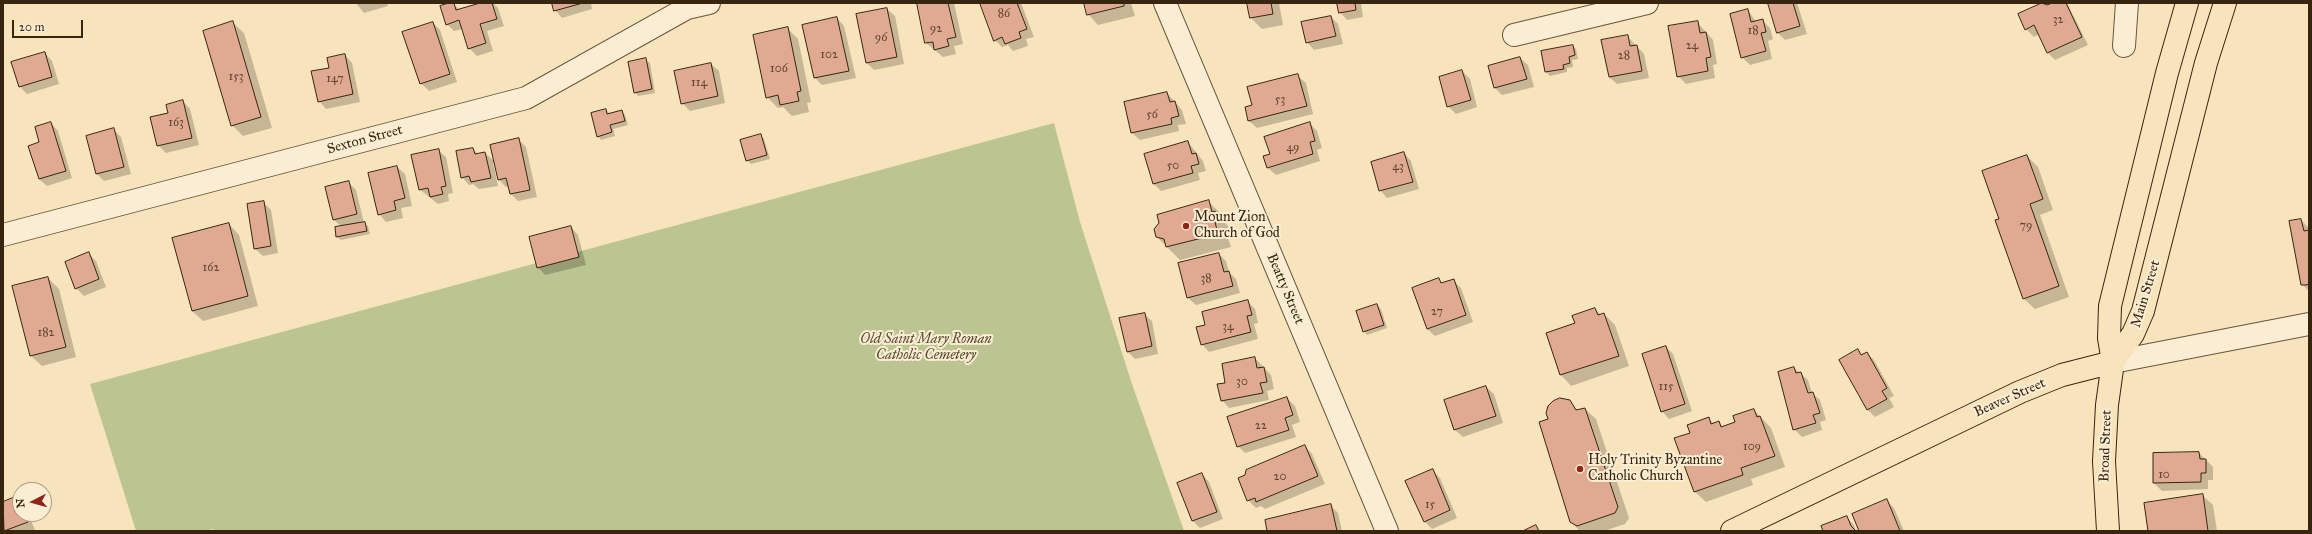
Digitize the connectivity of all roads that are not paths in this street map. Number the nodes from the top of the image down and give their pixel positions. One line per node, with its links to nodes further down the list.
1 (709, 3): 9 (street, Sexton Street)
2 (1165, 3): 12 (street, Beatty Street)
3 (1647, 3): 7 (street)
4 (2127, 3): 8 (street)
5 (2187, 3): 11 (main road, Main Street)
6 (2225, 3): 11 (main road, Main Street)
7 (1514, 36)
8 (2124, 46)
9 (3, 235)
10 (2309, 324): 11 (street, Beaver Street)
11 (2113, 362): 13 (main road, Beaver Street); 14 (main road, Broad Street)
12 (1387, 531)
13 (1732, 531)
14 (2108, 531)

